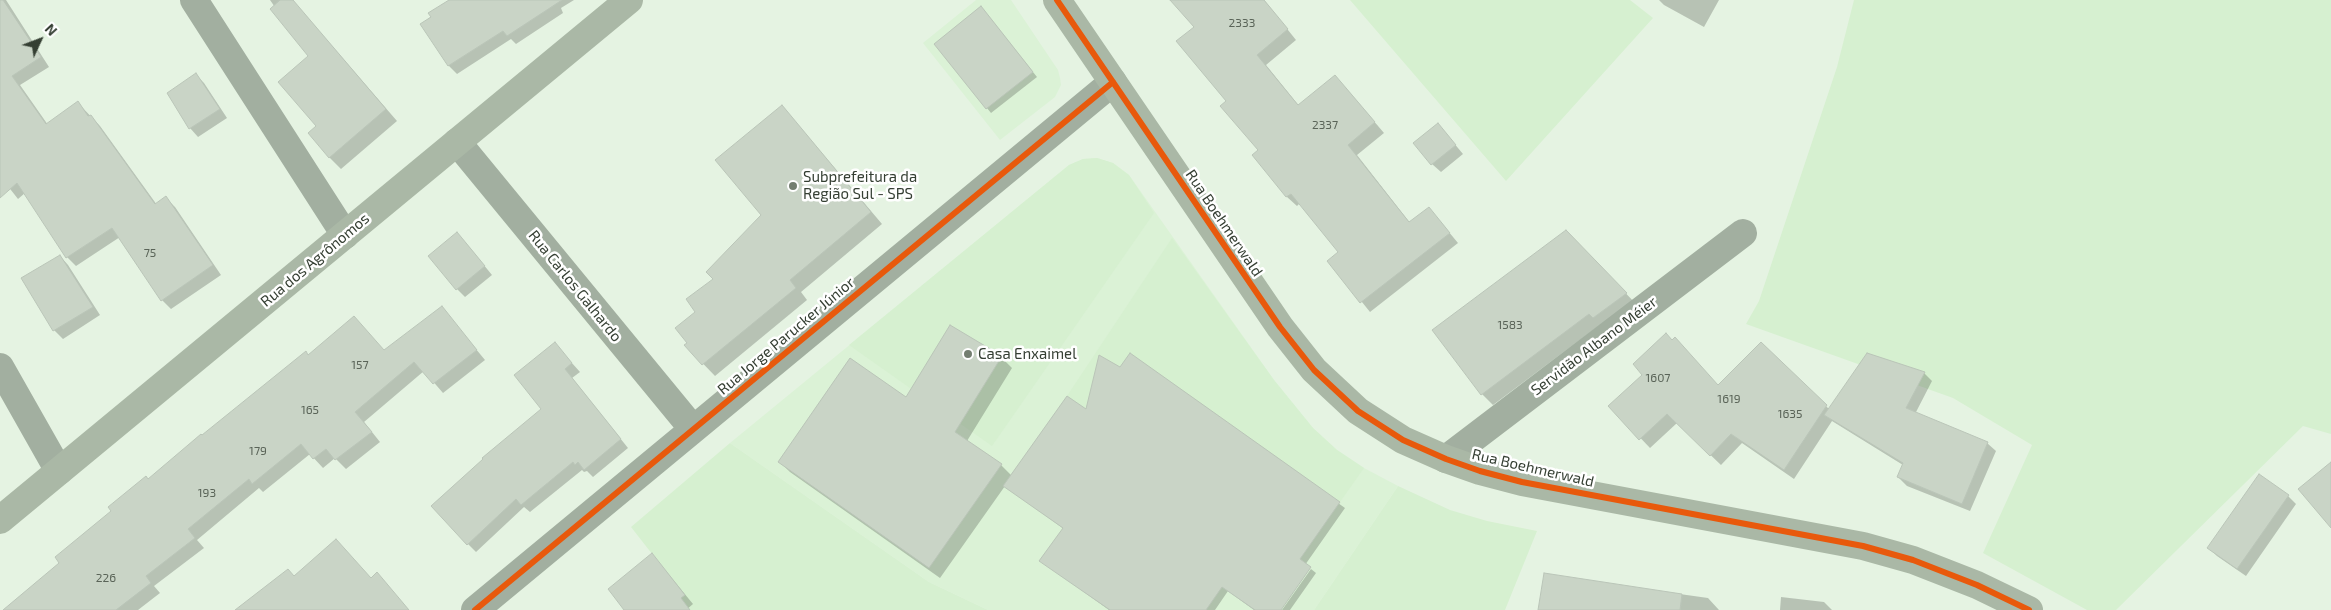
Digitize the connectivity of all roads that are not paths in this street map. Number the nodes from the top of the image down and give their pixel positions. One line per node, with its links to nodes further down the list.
1 (194, 0): 7 (street)
2 (629, 0): 5 (main road, Rua dos Agrônomos)
3 (1057, 0): 4 (main road, Rua Boehmerwald)
4 (1113, 82): 9 (street, Rua Jorge Parucker Júnior); 10 (main road, Rua Boehmerwald)
5 (457, 142): 7 (main road, Rua dos Agrônomos); 9 (street, Rua Carlos Galhardo)
6 (1743, 234): 10 (street, Servidão Albano Méier)
7 (345, 235): 11 (main road, Rua dos Agrônomos)
8 (0, 367): 11 (street)
9 (694, 429): 13 (street, Rua Jorge Parucker Júnior)
10 (1446, 459): 14 (main road, Rua Boehmerwald)
11 (59, 471): 12 (main road, Rua dos Agrônomos)
12 (0, 520)
13 (475, 610)
14 (2028, 610)

